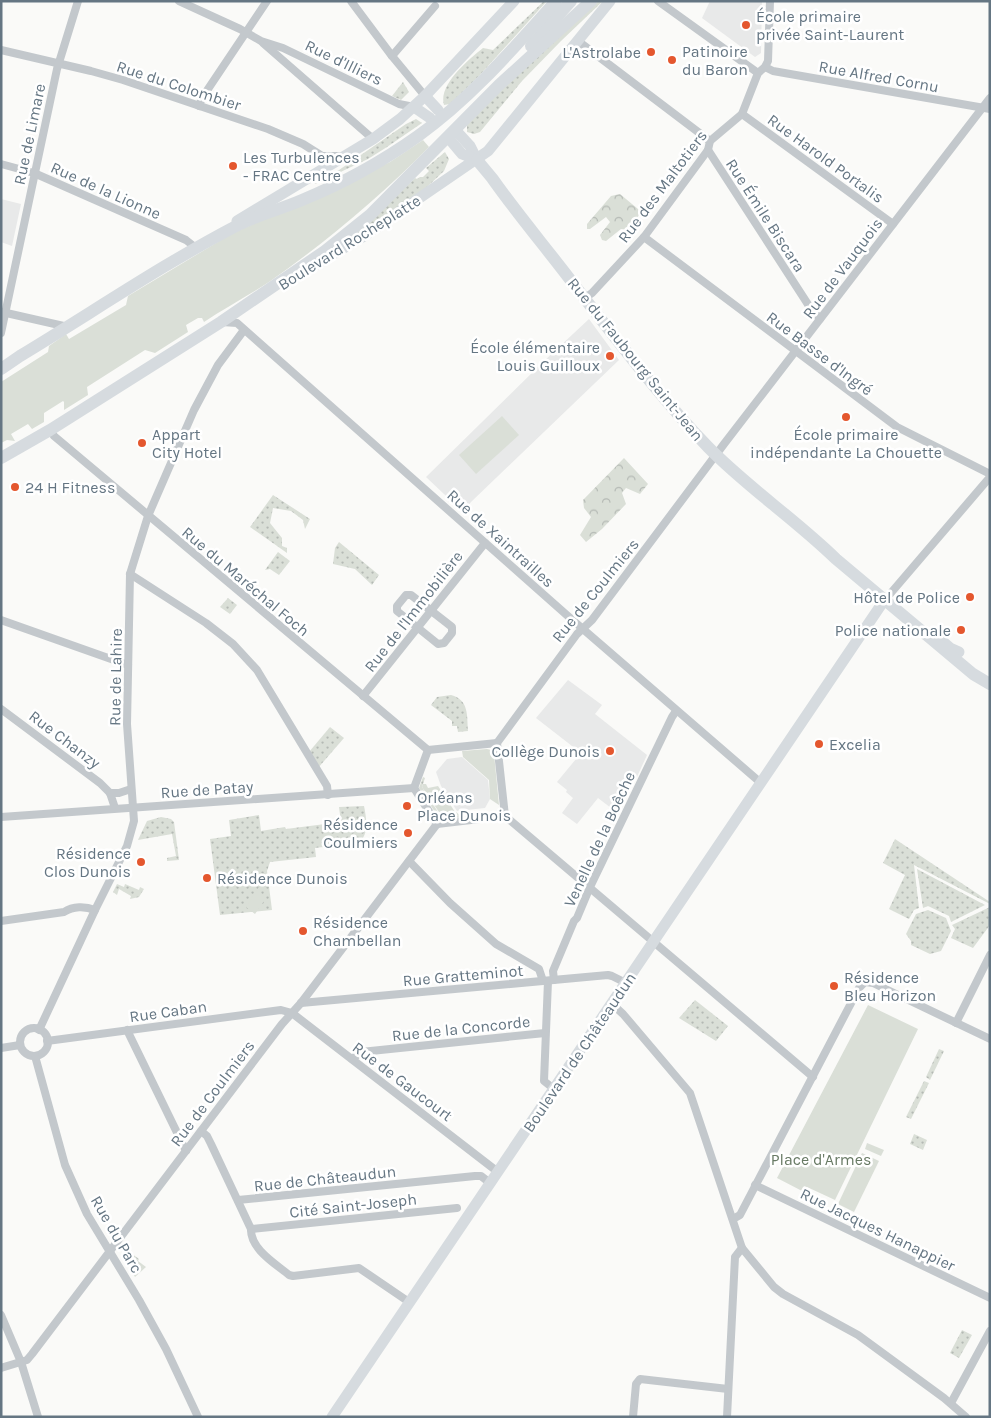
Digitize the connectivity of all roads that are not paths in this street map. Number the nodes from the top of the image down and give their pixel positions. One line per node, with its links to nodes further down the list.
1 (78, 1): 18 (street, Rue de Limare)
2 (179, 1): 13 (street, Rue d'Illiers)
3 (267, 1): 13 (street)
4 (351, 1): 17 (street)
5 (514, 1): 22 (main road)
6 (556, 1): 38 (main road)
7 (570, 1): 21 (main road)
8 (591, 1): 21 (main road)
9 (610, 1): 15 (main road, Boulevard Rocheplatte)
10 (658, 1): 20 (street)
11 (770, 1): 19 (street)
12 (435, 6): 17 (street)
13 (246, 32): 14 (street, Rue d'Illiers); 24 (street)
14 (262, 41): 25 (street, Rue d'Illiers); 29 (street, Rue d'Illiers)
15 (578, 41): 30 (street); 33 (main road, Boulevard Rocheplatte)
16 (1, 50): 18 (street, Rue du Colombier)
17 (392, 56): 22 (street)
18 (59, 64): 24 (street, Rue du Colombier); 35 (street, Rue de Limare)
19 (765, 67): 20 (street, Rue des Maltotiers); 26 (street, Rue Alfred Cornu)
20 (758, 73): 27 (street, Rue des Maltotiers)
21 (499, 85): 42 (main road, Boulevard Rocheplatte)
22 (425, 96): 25 (main road); 25 (main road)
23 (990, 98): 26 (street, Rue de Vauquois)
24 (199, 106): 32 (street, Rue du Colombier)
25 (414, 107): 29 (main road)
26 (986, 109): 36 (street, Rue de Vauquois)
27 (742, 114): 30 (street, Rue des Maltotiers); 36 (street, Rue Harold Portalis)
28 (455, 138): 33 (main road, Rue du Faubourg Saint-Jean)
29 (373, 139): 32 (main road)
30 (710, 141): 31 (street, Rue des Maltotiers)
31 (708, 150): 37 (street, Rue des Maltotiers); 41 (street, Rue Émile Biscara)
32 (344, 156): 38 (main road)
33 (477, 160): 39 (main road, Rue du Faubourg Saint-Jean); 42 (main road, Boulevard Rocheplatte)
34 (1, 164): 35 (street, Rue de la Lionne)
35 (34, 173): 38 (street, Rue de la Lionne); 40 (street, Rue de Limare)
36 (892, 224): 41 (street, Rue de Vauquois)
37 (644, 237): 39 (street, Rue des Maltotiers); 46 (street, Rue Basse d'Ingré)
38 (196, 248): 43 (main road)
39 (584, 298): 49 (main road, Rue du Faubourg Saint-Jean)
40 (3, 312): 43 (street); 45 (street, Rue de Limare)
41 (820, 319): 46 (street, Rue de Vauquois)
42 (221, 322): 44 (street, Rue de Xaintrailles); 48 (main road, Boulevard Rocheplatte)
43 (68, 327): 47 (main road)
44 (244, 330): 52 (street, Rue de Lahire); 53 (street, Rue de Xaintrailles)
45 (1, 333)
46 (796, 351): 49 (street, Rue de Vauquois); 51 (street, Rue Basse d'Ingré)
47 (2, 366)
48 (50, 430): 50 (main road, Boulevard Rocheplatte); 52 (street, Rue du Maréchal Foch)
49 (716, 455): 55 (main road, Rue du Faubourg Saint-Jean); 59 (street, Rue de Coulmiers)
50 (1, 458)
51 (990, 476): 55 (street)
52 (148, 516): 54 (street, Rue de Lahire); 62 (street, Rue du Maréchal Foch)
53 (484, 543): 56 (street, Rue de l'Immobilière); 59 (street, Rue de Xaintrailles)
54 (130, 574): 60 (street, Rue de Lahire); 71 (street)
55 (888, 601): 61 (main road, Rue du Faubourg Saint-Jean); 61 (main road, Rue du Faubourg Saint-Jean); 67 (main road, Boulevard de Châteaudun)
56 (431, 610): 58 (street, Rue de l'Immobilière); 58 (street); 58 (street)
57 (1, 620): 60 (street)
58 (417, 628): 62 (street, Rue de l'Immobilière)
59 (584, 629): 64 (street, Rue de Xaintrailles); 65 (street, Rue de Coulmiers)
60 (128, 665): 69 (street, Rue de Lahire)
61 (990, 683)
62 (363, 696): 66 (street, Rue du Maréchal Foch)
63 (1, 709): 70 (street, Rue Chanzy)
64 (676, 711): 67 (street, Rue de Xaintrailles); 78 (street, Venelle de la Boêche)
65 (497, 743): 66 (street); 74 (street)
66 (428, 750): 68 (street)
67 (762, 783): 81 (main road, Boulevard de Châteaudun)
68 (414, 788): 71 (street, Rue de Patay); 76 (street)
69 (131, 789): 70 (street); 73 (street, Rue de Lahire)
70 (110, 793): 72 (street)
71 (328, 795): 73 (street, Rue de Patay)
72 (115, 808): 73 (street, Rue de Patay); 75 (street, Rue de Patay)
73 (134, 808): 79 (street, Rue de Lahire)
74 (504, 816): 76 (street); 78 (street)
75 (1, 817)
76 (437, 824): 77 (street, Rue de Coulmiers)
77 (409, 861): 83 (street); 85 (street, Rue de Coulmiers)
78 (590, 888): 81 (street); 83 (street, Venelle de la Boêche)
79 (95, 910): 80 (street); 89 (street, Rue de Lahire)
80 (1, 921)
81 (654, 942): 84 (main road, Boulevard de Châteaudun); 98 (street)
82 (990, 954): 88 (street)
83 (548, 981): 84 (street, Rue Gratteminot); 85 (street, Rue Gratteminot); 91 (street, Venelle de la Boêche)
84 (626, 984): 86 (main road, Boulevard de Châteaudun)
85 (301, 1003): 87 (street, Rue de Coulmiers)
86 (612, 1004): 99 (main road, Boulevard de Châteaudun); 107 (street)
87 (292, 1013): 90 (street, Rue Caban); 97 (street, Rue de Gaucourt); 100 (street, Rue de Coulmiers)
88 (956, 1023): 92 (street); 98 (street)
89 (39, 1030): 93 (street); 94 (street)
90 (127, 1030): 93 (street, Rue Caban); 101 (street)
91 (545, 1033): 97 (street, Rue de la Concorde); 99 (street, Venelle de la Boêche)
92 (990, 1039)
93 (47, 1041): 96 (street)
94 (20, 1045): 95 (street); 96 (street)
95 (1, 1048)
96 (35, 1056): 110 (street, Rue du Parc)
97 (352, 1059): 102 (street, Rue de Gaucourt)
98 (813, 1077): 104 (street)
99 (554, 1089): 102 (main road, Boulevard de Châteaudun)
100 (201, 1131): 101 (street, Rue de Coulmiers); 105 (street, Rue de Châteaudun)
101 (186, 1151): 110 (street, Rue de Coulmiers)
102 (498, 1172): 103 (main road, Boulevard de Châteaudun)
103 (490, 1183): 105 (street, Rue de Châteaudun); 112 (main road, Boulevard de Châteaudun)
104 (755, 1185): 107 (street); 111 (street, Rue Jacques Hanappier)
105 (238, 1200): 108 (street)
106 (457, 1208): 108 (street, Cité Saint-Joseph)
107 (733, 1219): 109 (street)
108 (251, 1229): 112 (street)
109 (742, 1248): 117 (street); 118 (street)
110 (110, 1251): 115 (street, Rue de Coulmiers); 120 (street, Rue du Parc)
111 (990, 1298)
112 (409, 1302): 121 (main road, Boulevard de Châteaudun)
113 (1, 1315): 115 (street)
114 (990, 1331): 118 (street)
115 (21, 1362): 116 (street, Rue de Coulmiers); 119 (street)
116 (1, 1368)
117 (728, 1389): 122 (street); 123 (street)
118 (951, 1403): 124 (street)
119 (38, 1417)
120 (198, 1417)
121 (332, 1417)
122 (633, 1417)
123 (727, 1417)
124 (966, 1417)

